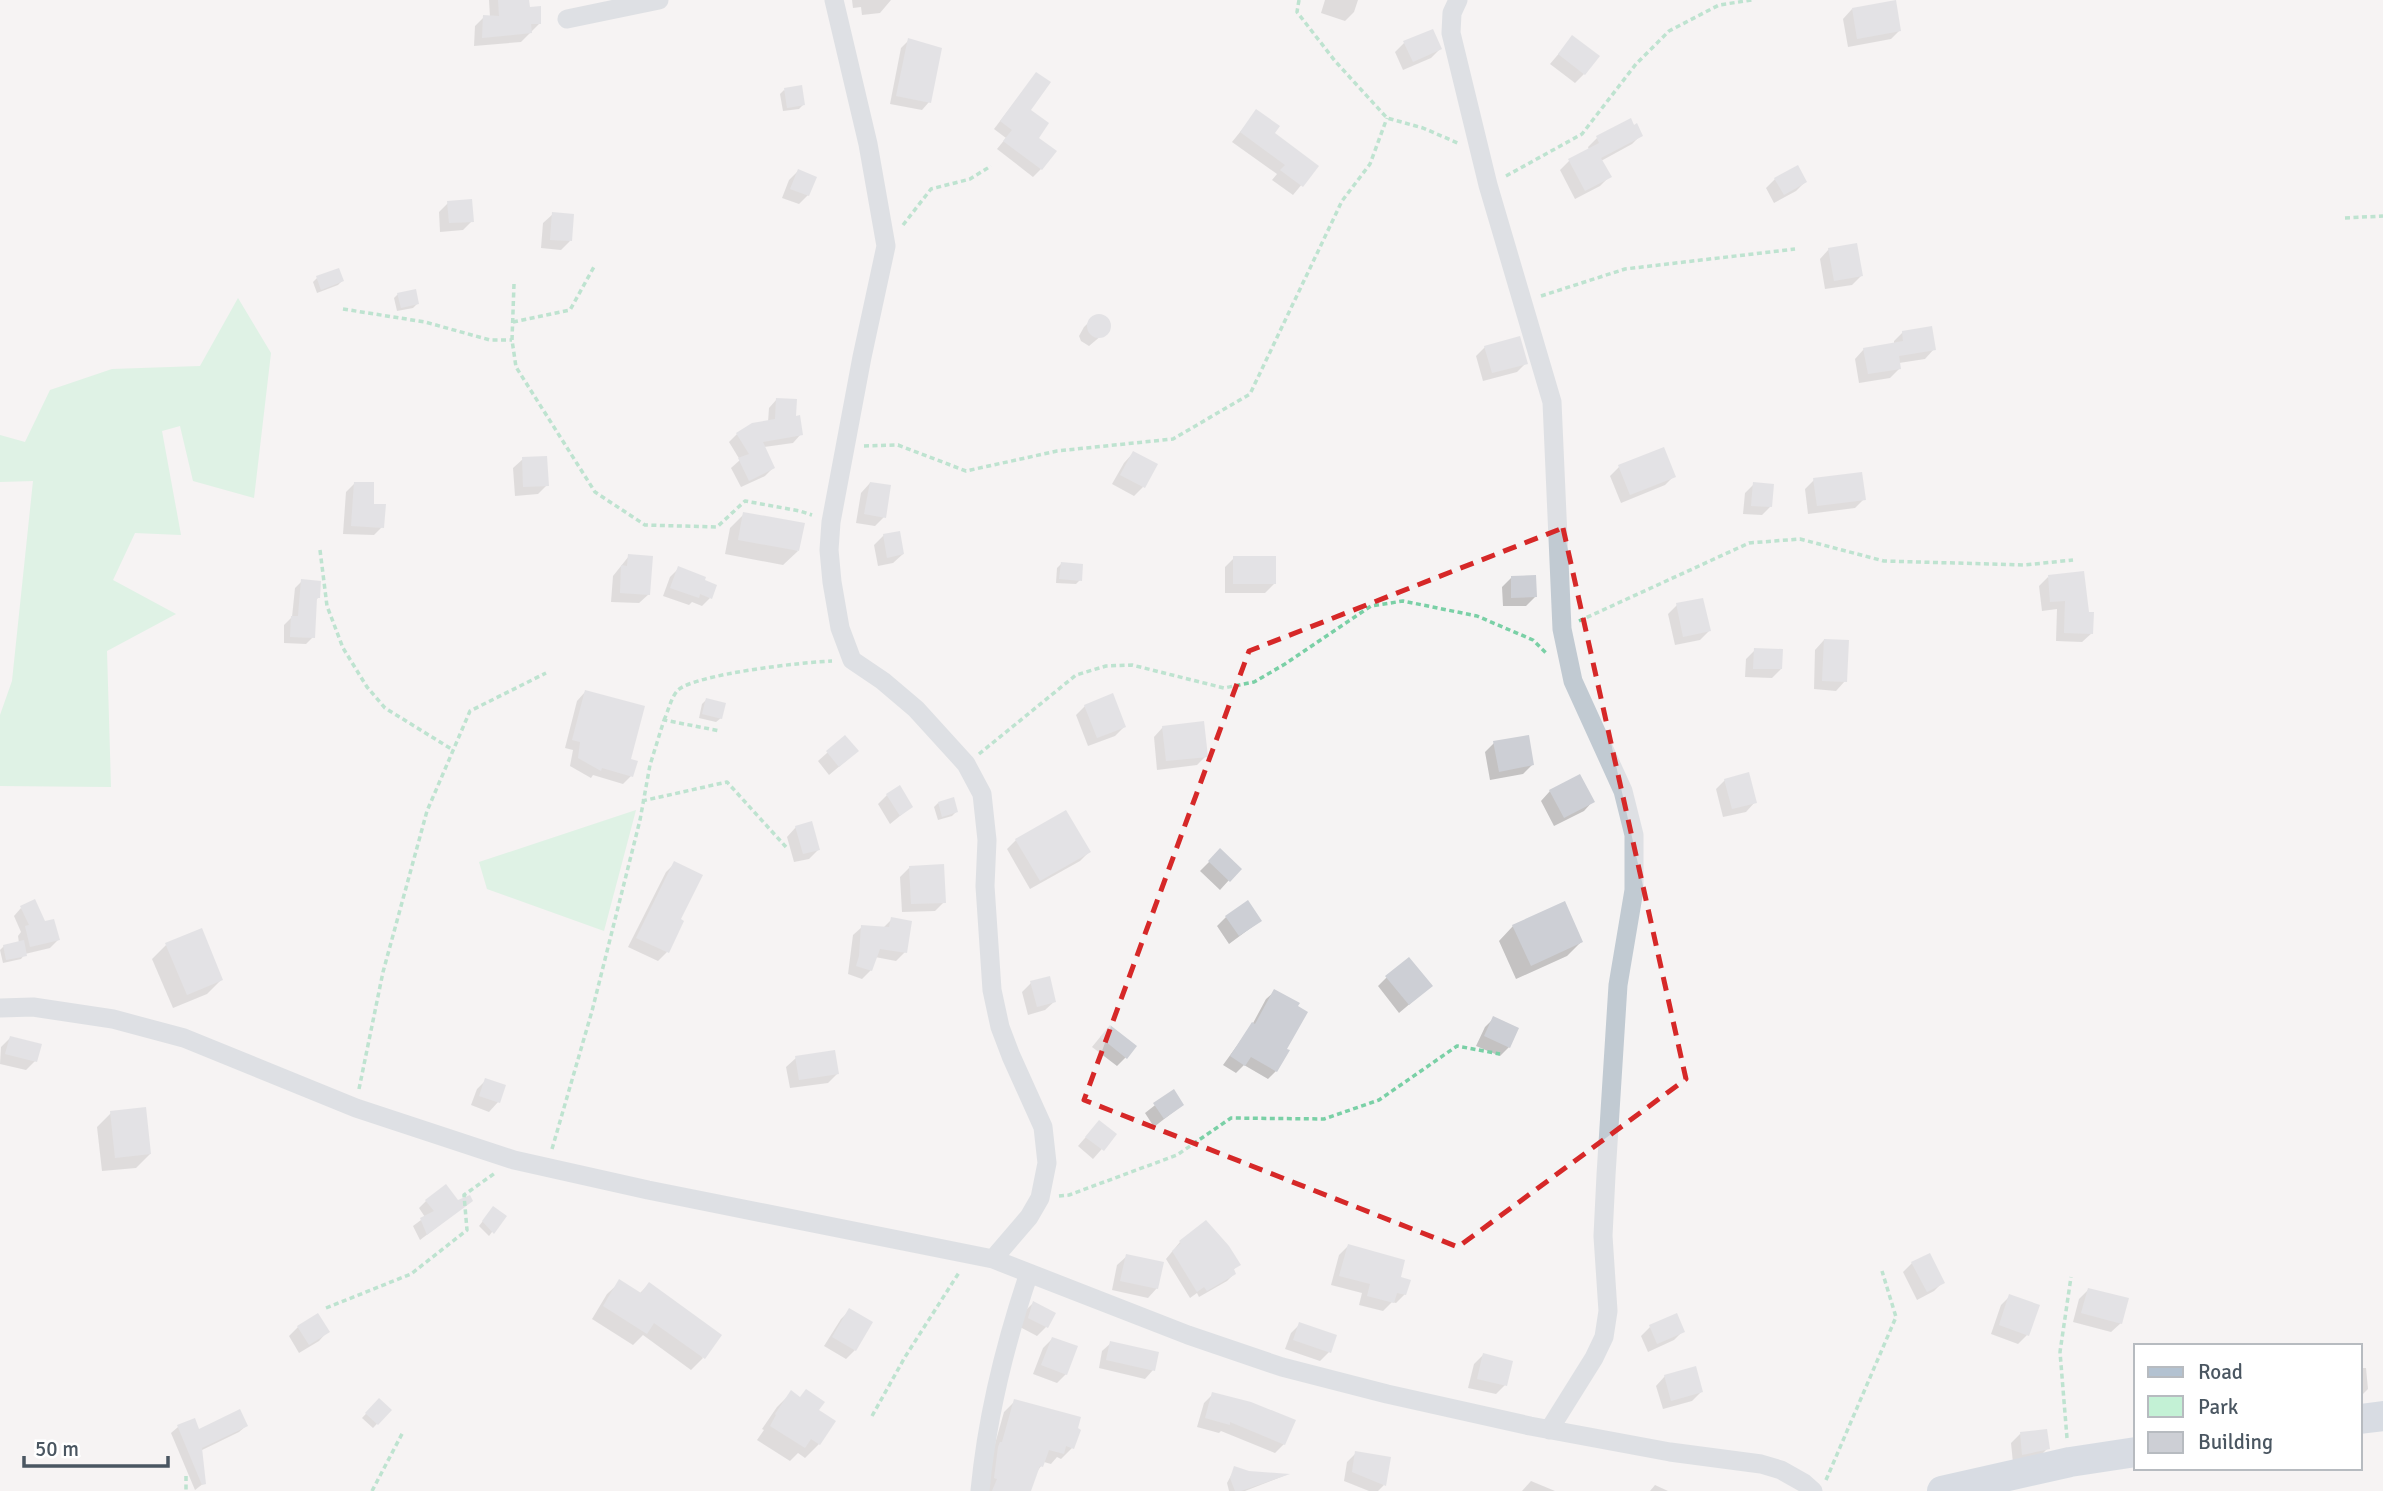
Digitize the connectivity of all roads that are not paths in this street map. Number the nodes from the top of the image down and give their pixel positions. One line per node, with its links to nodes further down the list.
1 (659, 0): 4 (street)
2 (834, 0): 6 (street)
3 (1458, 0): 10 (street)
4 (567, 19)
5 (0, 1008): 6 (street)
6 (993, 1259): 7 (street)
7 (1029, 1273): 10 (street); 13 (street)
8 (2383, 1416): 9 (main road)
9 (2362, 1419)
10 (1549, 1430): 12 (street)
11 (2134, 1452): 14 (main road)
12 (1819, 1486)
13 (980, 1491)
14 (1942, 1491)

